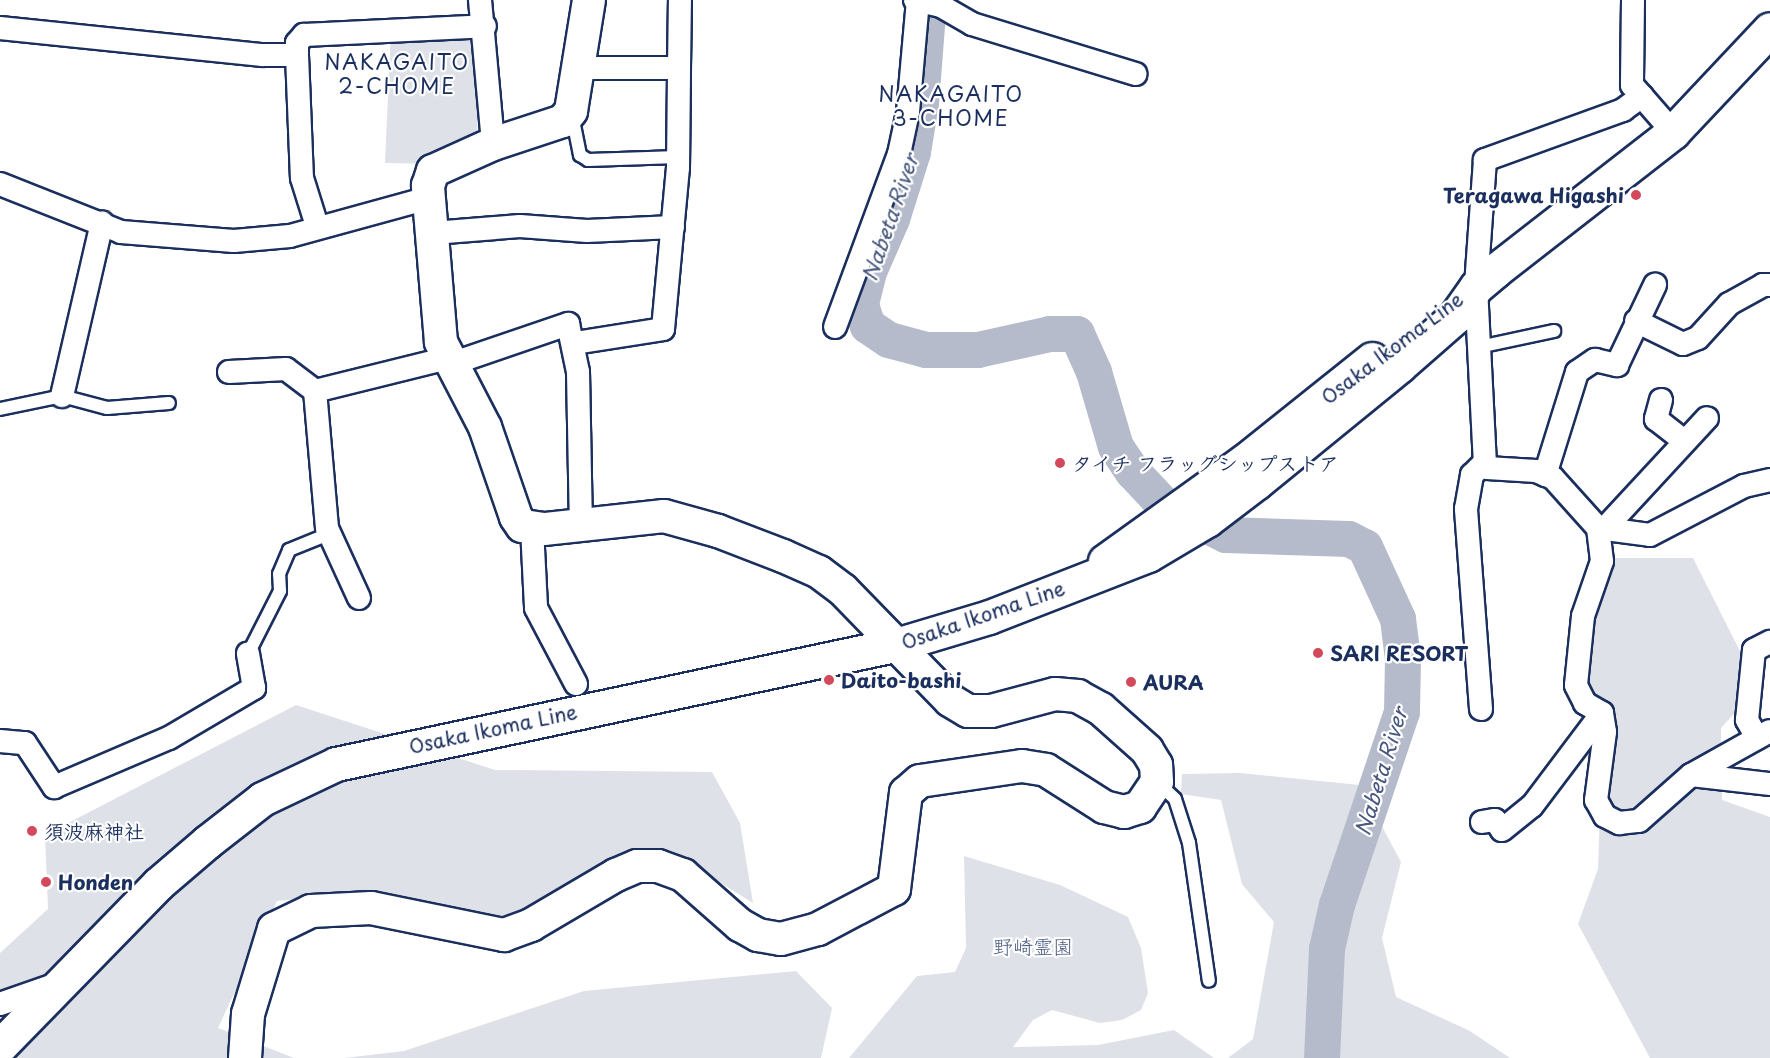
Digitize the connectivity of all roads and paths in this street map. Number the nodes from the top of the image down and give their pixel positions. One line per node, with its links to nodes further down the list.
1 (480, 0): 7 (street)
2 (589, 0): 11 (main road)
3 (680, 0): 12 (street)
4 (1633, 0): 14 (street)
5 (917, 1): 6 (street); 29 (street)
6 (941, 3): 13 (street)
7 (484, 26): 10 (street); 17 (street)
8 (0, 28): 10 (street)
9 (1770, 29): 16 (main road, Osaka Ikoma Line)
10 (297, 55): 22 (street)
11 (580, 68): 12 (street); 15 (main road)
12 (679, 68): 18 (street)
13 (1136, 74)
14 (1642, 96): 16 (street); 27 (street)
15 (571, 111): 17 (main road); 18 (lane)
16 (1673, 132): 27 (main road, Osaka Ikoma Line)
17 (493, 144): 20 (main road)
18 (678, 157): 23 (street)
19 (0, 184): 21 (street)
20 (428, 198): 22 (street); 24 (main road)
21 (102, 224): 22 (street); 36 (street)
22 (317, 226)
23 (673, 227): 24 (street); 31 (street)
24 (433, 233): 33 (main road)
25 (1655, 285): 28 (street)
26 (1770, 285): 28 (street)
27 (1476, 287): 32 (street); 51 (main road, Osaka Ikoma Line)
28 (1636, 321): 43 (street)
29 (835, 327)
30 (1554, 331): 32 (lane)
31 (575, 343): 33 (street); 45 (street)
32 (1479, 347): 42 (street)
33 (449, 361): 35 (street); 48 (main road)
34 (229, 372): 35 (street)
35 (315, 391): 47 (street)
36 (62, 396): 38 (lane); 39 (lane)
37 (1661, 400): 41 (street)
38 (169, 403)
39 (0, 409)
40 (1707, 418): 41 (street)
41 (1683, 441): 46 (street)
42 (1485, 462): 43 (street); 54 (street)
43 (1545, 474): 46 (street)
44 (1770, 480): 46 (street)
45 (581, 524): 48 (main road); 51 (main road)
46 (1603, 527): 55 (street)
47 (327, 528): 49 (street); 52 (lane)
48 (532, 528): 53 (street)
49 (359, 598)
50 (1770, 642): 56 (street)
51 (899, 644): 59 (main road); 63 (main road, Osaka Ikoma Line)
52 (248, 654): 57 (street)
53 (576, 684)
54 (1481, 709)
55 (1602, 713): 58 (street); 61 (street)
56 (1763, 735): 58 (street)
57 (0, 741)
58 (1691, 775): 60 (street)
59 (1157, 782): 62 (lane); 66 (main road)
60 (1770, 784)
61 (1482, 822)
62 (1209, 981)
63 (58, 984): 64 (street); 65 (main road, Osaka Ikoma Line)
64 (0, 1004)
65 (0, 1046)
66 (245, 1058)

